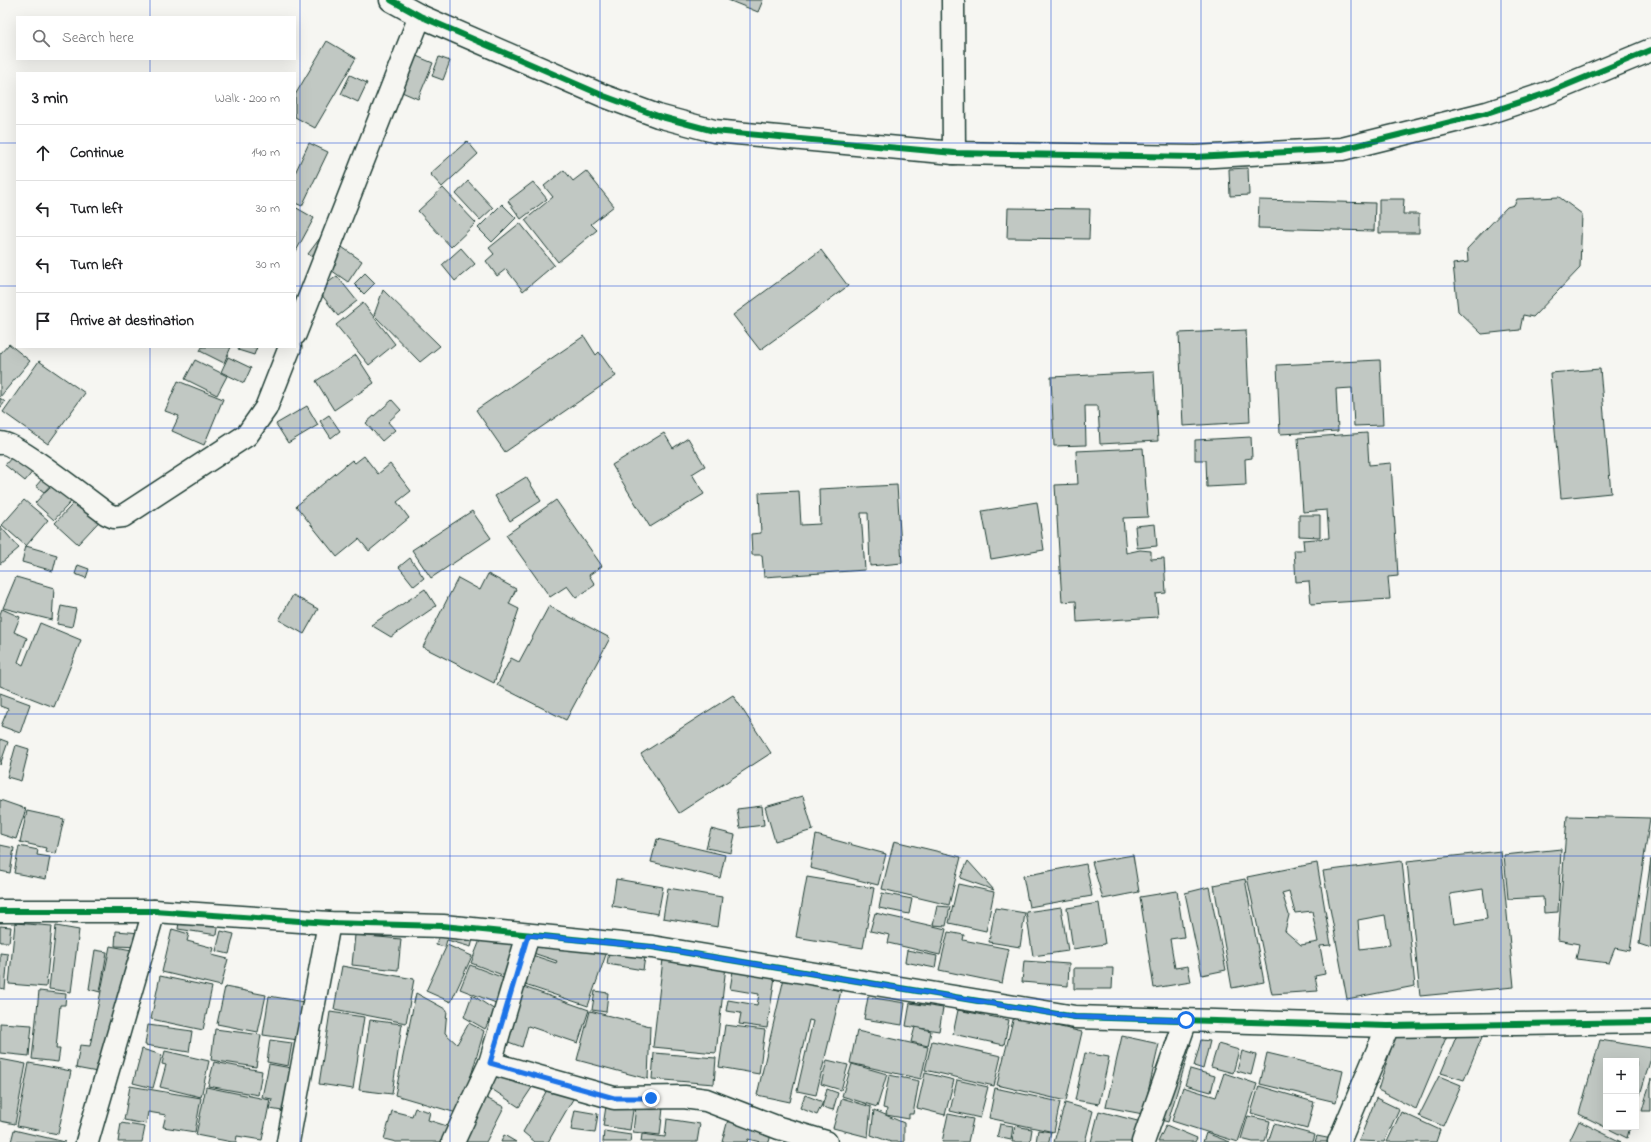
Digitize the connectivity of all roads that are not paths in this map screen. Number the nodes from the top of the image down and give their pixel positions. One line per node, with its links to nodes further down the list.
1 (391, 0): 3 (street)
2 (953, 0): 5 (street)
3 (420, 16): 5 (street); 6 (street)
4 (1651, 50): 5 (street)
5 (954, 153)
6 (296, 331)
7 (290, 348): 8 (street)
8 (0, 442)
9 (0, 911): 10 (street)
10 (154, 911): 11 (street); 18 (street)
11 (329, 923): 12 (street); 17 (street)
12 (528, 935): 13 (street); 16 (street)
13 (1186, 1020): 15 (street); 21 (street)
14 (1651, 1022): 15 (street)
15 (1388, 1026): 22 (street)
16 (490, 1063): 19 (street); 20 (street)
17 (293, 1141)
18 (87, 1142)
19 (453, 1142)
20 (826, 1142)
21 (1143, 1142)
22 (1340, 1142)

